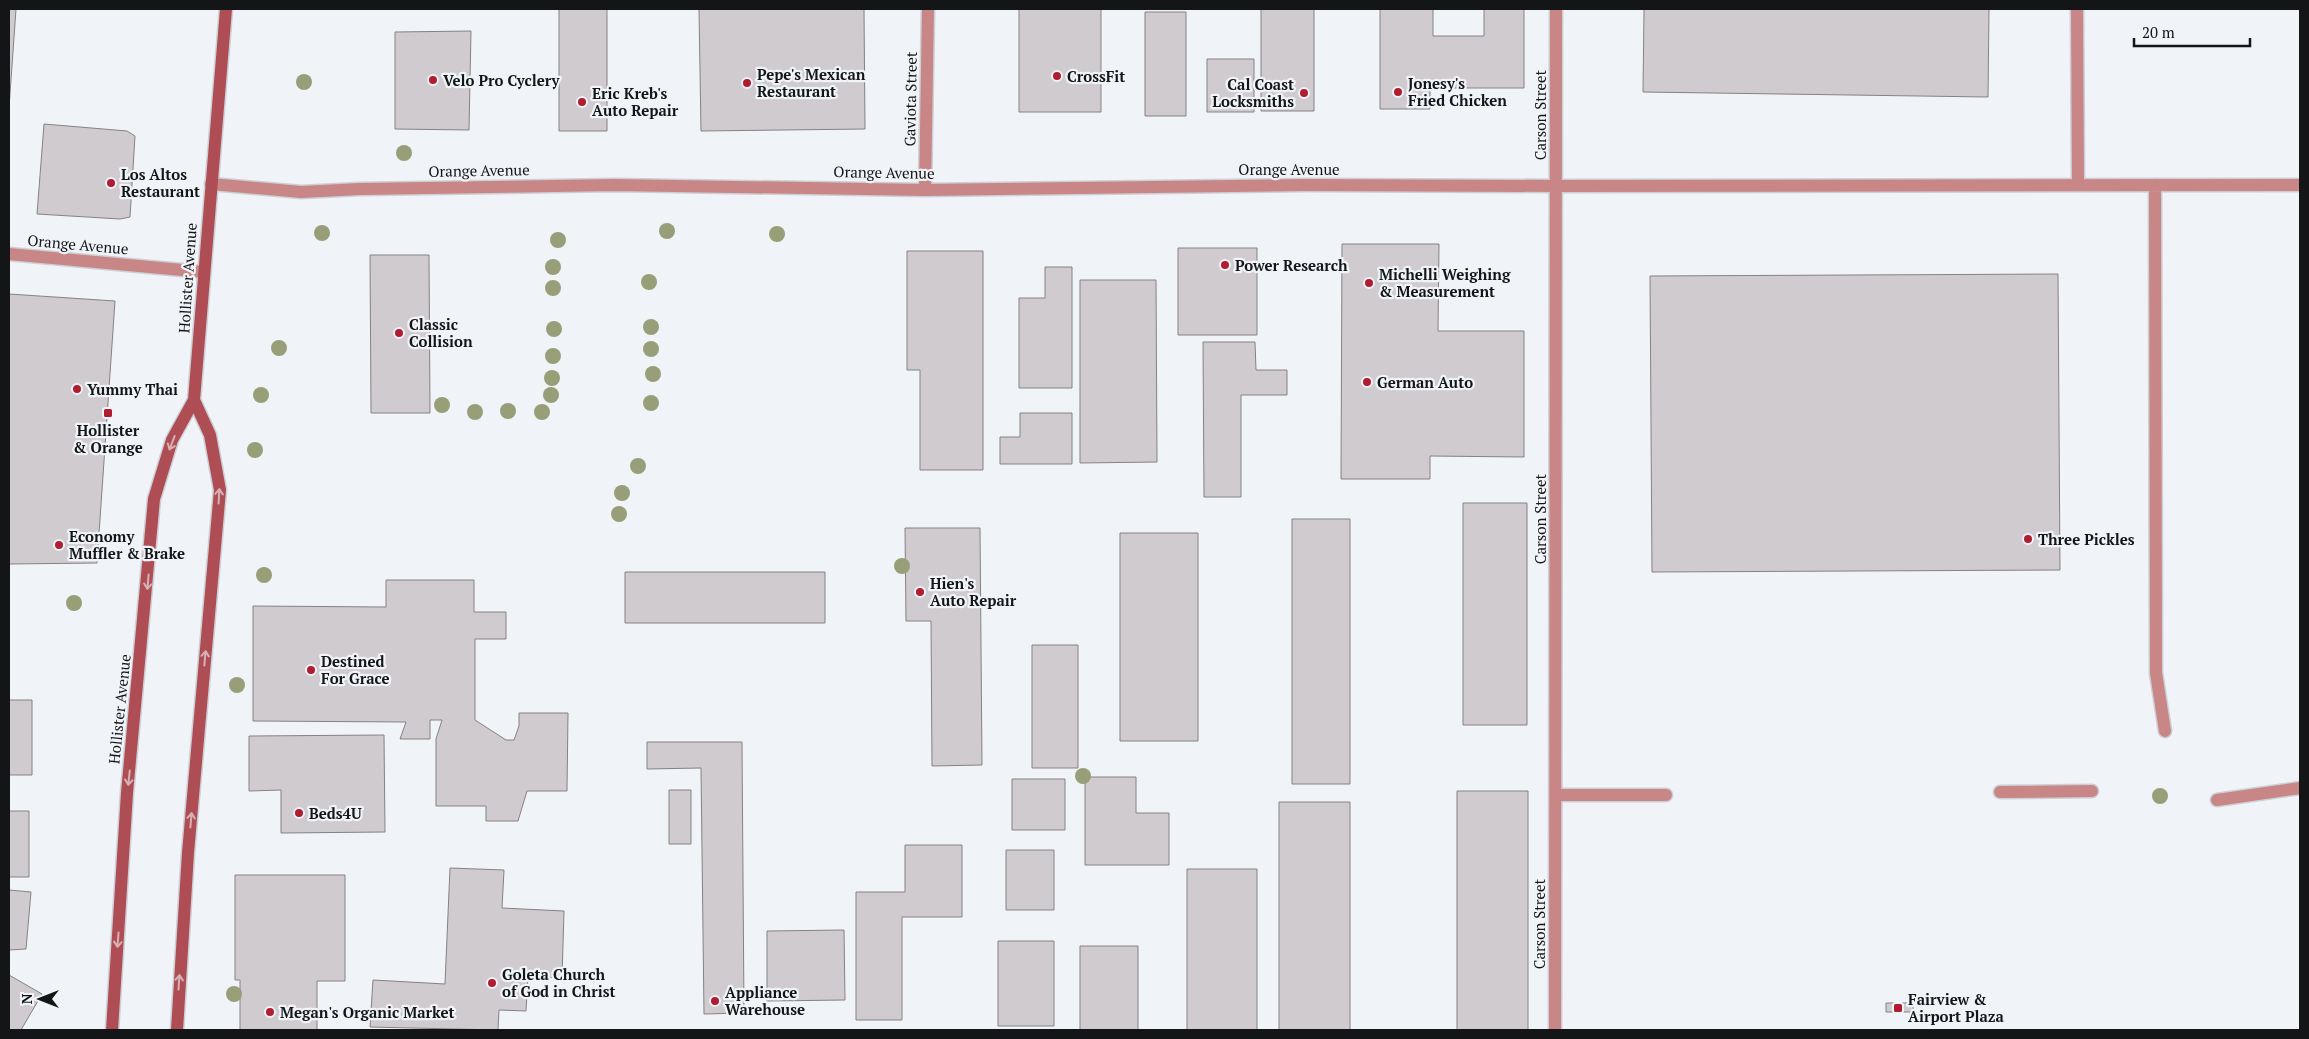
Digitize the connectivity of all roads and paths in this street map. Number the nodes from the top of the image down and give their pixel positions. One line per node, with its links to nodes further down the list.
1 (226, 9): 5 (main road, Hollister Avenue)
2 (928, 9): 10 (street, Gaviota Street)
3 (1556, 9): 9 (street, Carson Street)
4 (2077, 9): 6 (street)
5 (211, 184): 10 (street, Orange Avenue); 12 (main road, Hollister Avenue)
6 (2078, 185): 7 (street, Orange Avenue); 9 (street, Orange Avenue)
7 (2154, 185): 8 (street, Orange Avenue); 14 (street)
8 (2300, 185)
9 (1557, 186): 10 (street, Orange Avenue); 18 (street, Carson Street)
10 (925, 190)
11 (9, 254): 12 (street, Orange Avenue)
12 (204, 272): 13 (main road, Hollister Avenue)
13 (194, 400): 21 (main road, Hollister Avenue, one-way to 21); 22 (main road, Hollister Avenue, one-way to 13)
14 (2165, 731)
15 (2300, 788): 20 (street)
16 (2092, 791): 17 (street)
17 (2000, 792)
18 (1556, 795): 19 (street); 23 (street, Carson Street)
19 (1666, 795)
20 (2217, 800)
21 (112, 1030)
22 (177, 1030)
23 (1556, 1030)

